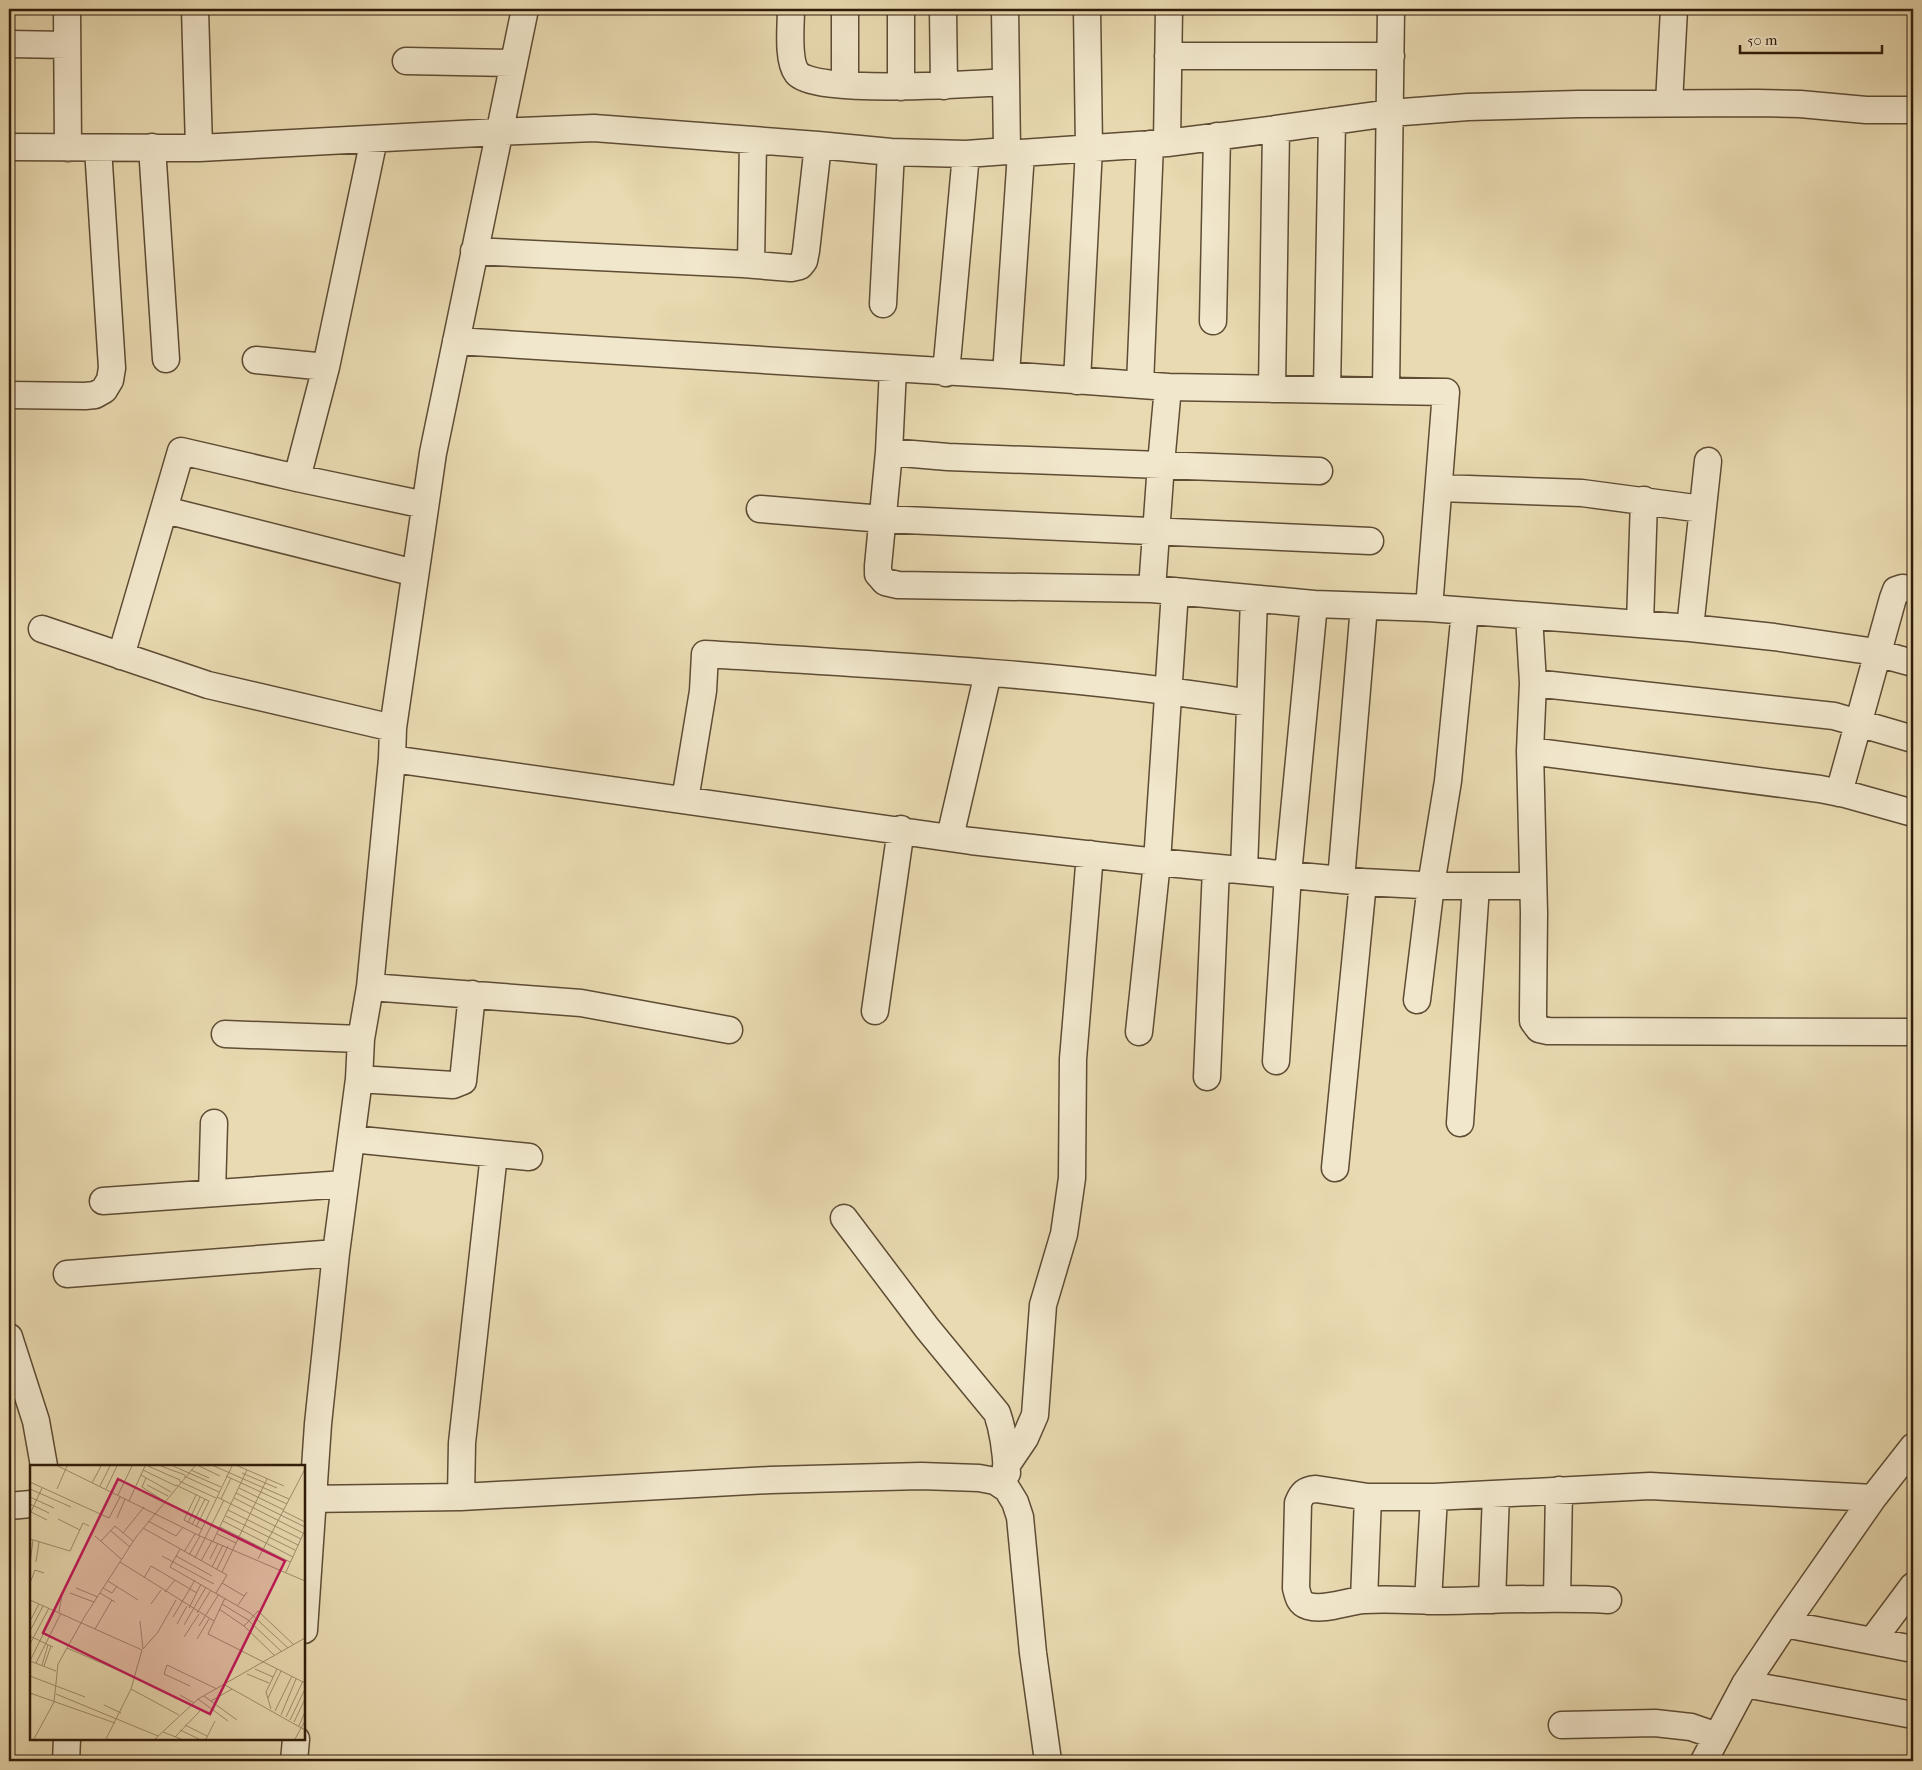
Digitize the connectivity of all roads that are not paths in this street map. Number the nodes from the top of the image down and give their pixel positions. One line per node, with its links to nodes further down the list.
1 (67, 9): 14 (street)
2 (195, 9): 38 (street)
3 (525, 9): 18 (street)
4 (792, 9): 20 (street)
5 (845, 9): 20 (street)
6 (901, 9): 22 (street)
7 (943, 9): 21 (street)
8 (1005, 9): 19 (street)
9 (1086, 9): 39 (street)
10 (1168, 9): 15 (street)
11 (1391, 9): 16 (street)
12 (1674, 9): 23 (street)
13 (9, 44): 14 (street)
14 (68, 45): 36 (street)
15 (1168, 56): 16 (street); 32 (street)
16 (1391, 56): 25 (street)
17 (406, 61): 18 (street)
18 (514, 63): 28 (street)
19 (1005, 82): 21 (street); 41 (street)
20 (845, 84): 22 (street)
21 (944, 86): 22 (street)
22 (901, 87)
23 (1669, 104): 24 (street); 25 (street)
24 (1913, 110)
25 (1390, 113): 26 (street); 59 (street)
26 (1332, 120): 27 (street); 58 (street)
27 (1276, 129): 29 (street); 57 (street)
28 (498, 132): 30 (street); 31 (street); 43 (street)
29 (1217, 136): 32 (street); 46 (street)
30 (374, 138): 38 (street); 50 (street)
31 (753, 141): 33 (street); 44 (street)
32 (1159, 143): 39 (street); 55 (street)
33 (818, 144): 40 (street); 44 (street)
34 (9, 147): 36 (street)
35 (152, 147): 37 (street); 38 (street); 48 (street)
36 (68, 148): 37 (street)
37 (98, 148): 60 (street)
38 (199, 148)
39 (1089, 148): 41 (street); 54 (street)
40 (891, 152): 42 (street); 45 (street)
41 (1014, 152): 42 (street); 53 (street)
42 (966, 154): 52 (street)
43 (474, 250): 44 (street); 47 (street)
44 (750, 264)
45 (883, 304)
46 (1213, 321)
47 (456, 341): 51 (street); 68 (street)
48 (166, 359)
49 (256, 360): 50 (street)
50 (326, 367): 65 (street)
51 (893, 370): 52 (street); 61 (street)
52 (946, 373): 53 (street)
53 (1006, 376): 54 (street)
54 (1077, 381): 55 (street)
55 (1140, 385): 56 (street)
56 (1168, 388): 57 (street); 63 (street)
57 (1272, 389): 58 (street)
58 (1327, 390): 59 (street)
59 (1386, 391): 66 (street)
60 (9, 395)
61 (889, 452): 63 (street); 72 (street)
62 (1708, 461): 70 (street)
63 (1161, 464): 64 (street); 73 (street)
64 (1319, 471)
65 (297, 478): 68 (street); 71 (street)
66 (1439, 488): 67 (street); 81 (street)
67 (1644, 500): 70 (street); 84 (street)
68 (425, 505): 75 (street)
69 (760, 509): 72 (street)
70 (1702, 509): 85 (street)
71 (165, 510): 75 (street); 88 (street)
72 (883, 519): 73 (street); 77 (street)
73 (1157, 532): 74 (street); 77 (street)
74 (1370, 541)
75 (415, 572): 95 (street)
76 (1913, 589): 87 (street)
77 (1164, 590): 78 (street); 92 (street)
78 (1254, 598): 79 (street); 93 (street)
79 (1314, 604): 80 (street); 108 (street)
80 (1364, 606): 81 (street); 109 (street)
81 (1429, 608): 82 (street)
82 (1465, 611): 83 (street); 110 (street)
83 (1529, 616): 84 (street); 91 (street)
84 (1640, 624): 85 (street)
85 (1690, 628): 87 (street)
86 (42, 629): 88 (street)
87 (1878, 654): 89 (street); 94 (street)
88 (122, 656): 95 (street)
89 (1913, 663)
90 (988, 673): 92 (street); 100 (street); 103 (street)
91 (1533, 683): 94 (street); 97 (street)
92 (1169, 690): 93 (street); 105 (street)
93 (1250, 704): 107 (street)
94 (1860, 723): 96 (street); 99 (street)
95 (393, 728): 98 (street)
96 (1913, 739)
97 (1530, 750): 99 (street); 112 (street)
98 (392, 760): 100 (street); 113 (street)
99 (1839, 793): 101 (street)
100 (685, 800): 102 (street)
101 (1913, 813)
102 (901, 830): 103 (street); 116 (street)
103 (950, 837): 104 (street)
104 (1090, 854): 105 (street); 140 (street)
105 (1157, 862): 106 (street); 118 (street)
106 (1216, 868): 107 (street); 123 (street)
107 (1244, 870): 108 (street)
108 (1288, 874): 109 (street); 122 (street)
109 (1352, 881): 110 (street); 130 (street)
110 (1431, 885): 111 (street); 115 (street)
111 (1476, 886): 112 (street); 126 (street)
112 (1533, 886): 119 (street)
113 (370, 987): 114 (street); 121 (street)
114 (472, 994): 117 (street); 124 (street)
115 (1417, 1000)
116 (875, 1010)
117 (729, 1030)
118 (1139, 1032)
119 (1913, 1032)
120 (225, 1034): 121 (street)
121 (361, 1039): 124 (street)
122 (1276, 1061)
123 (1207, 1076)
124 (359, 1079): 127 (street)
125 (214, 1123): 132 (street)
126 (1460, 1123)
127 (352, 1139): 128 (street); 131 (street)
128 (494, 1154): 129 (street); 143 (street)
129 (529, 1157)
130 (1335, 1168)
131 (345, 1184): 132 (street); 135 (street)
132 (212, 1192): 133 (street)
133 (103, 1201)
134 (844, 1218): 140 (street)
135 (336, 1253): 136 (street); 147 (street)
136 (67, 1274)
137 (9, 1336): 139 (street)
138 (1913, 1447): 146 (street)
139 (44, 1465)
140 (1007, 1478): 143 (street); 169 (street)
141 (1559, 1490): 142 (street); 146 (street); 153 (street)
142 (1496, 1494): 145 (street); 155 (street)
143 (461, 1497): 147 (street)
144 (1368, 1497): 145 (street); 154 (street); 154 (street)
145 (1434, 1497): 157 (street)
146 (1873, 1498): 158 (street)
147 (308, 1499): 152 (street)
148 (30, 1504): 149 (street)
149 (9, 1506): 150 (street)
150 (9, 1512)
151 (1913, 1586): 159 (street)
152 (305, 1597)
153 (1557, 1598): 155 (street); 156 (street)
154 (1364, 1600): 157 (street)
155 (1492, 1600): 157 (street)
156 (1608, 1600)
157 (1428, 1601)
158 (1785, 1624): 159 (street); 161 (street)
159 (1872, 1641): 160 (street)
160 (1913, 1649)
161 (1745, 1684): 162 (street); 164 (street)
162 (1913, 1715)
163 (1562, 1725): 164 (street)
164 (1717, 1736): 170 (street)
165 (66, 1740): 167 (street)
166 (296, 1740): 168 (street)
167 (66, 1761)
168 (294, 1761)
169 (1041, 1761)
170 (1704, 1761)

